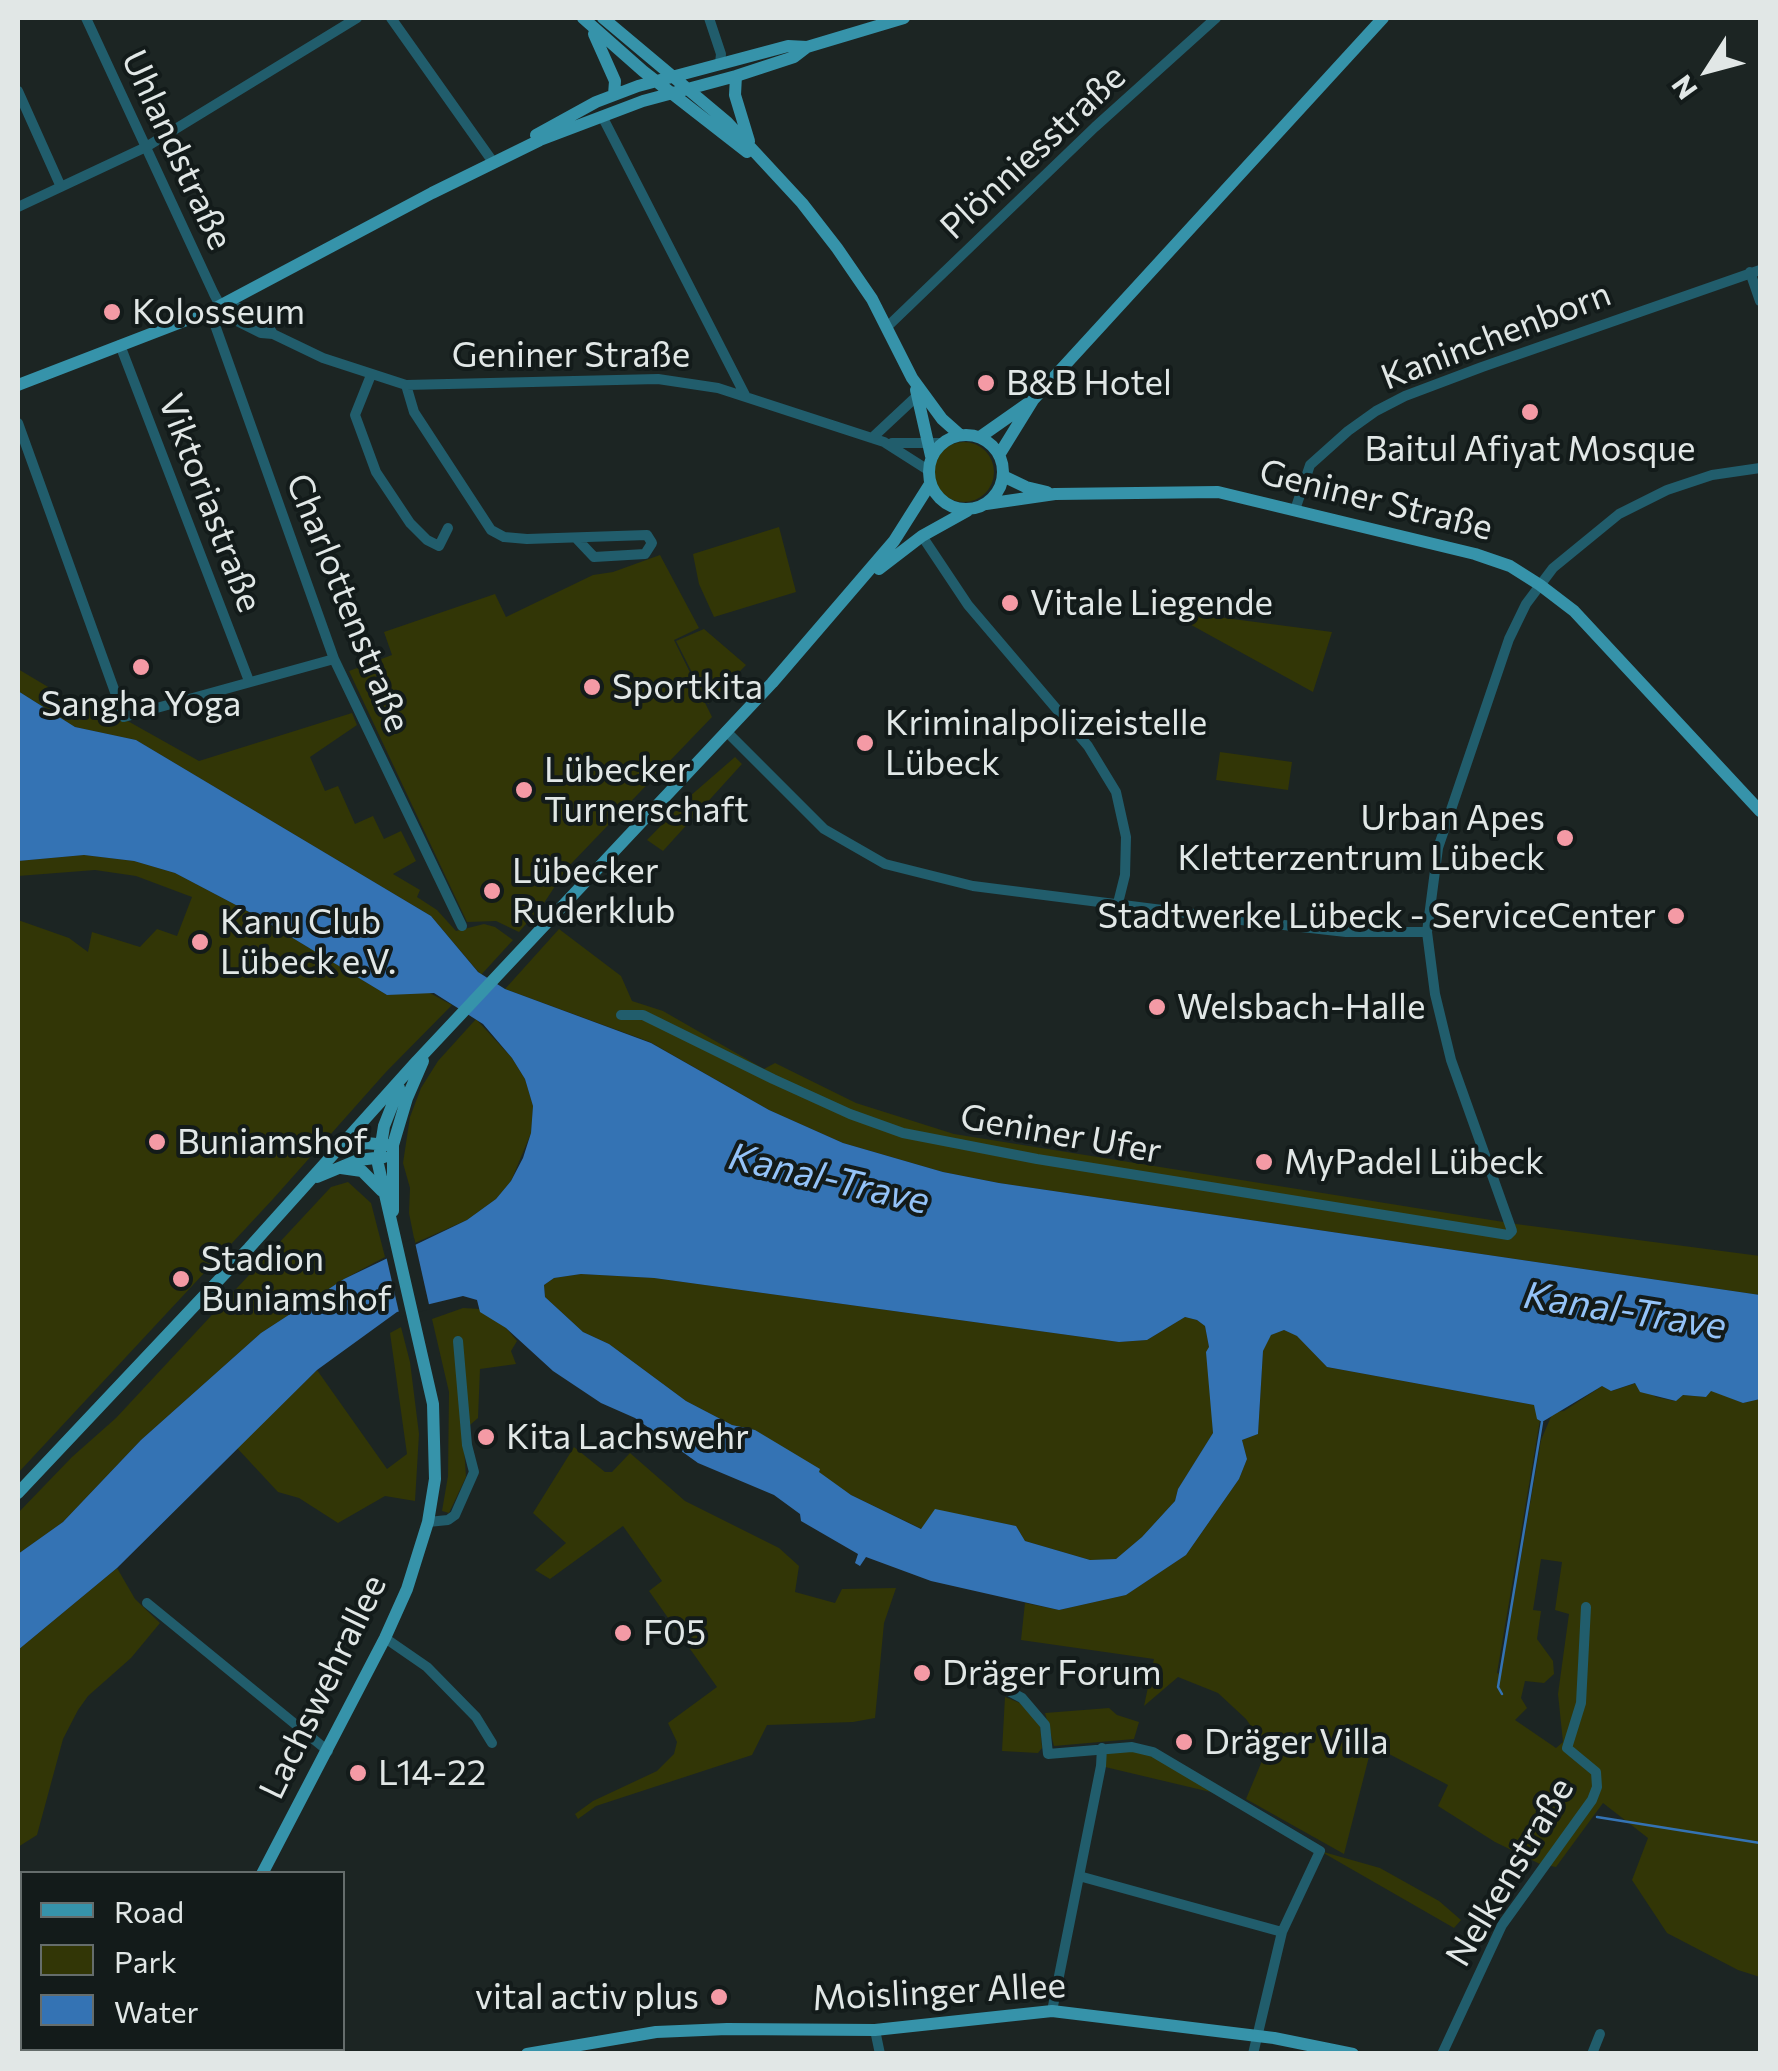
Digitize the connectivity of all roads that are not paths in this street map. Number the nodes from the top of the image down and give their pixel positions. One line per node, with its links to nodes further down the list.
1 (86, 18): 21 (street, Uhlandstraße)
2 (357, 18): 21 (street)
3 (392, 18): 23 (street)
4 (584, 18): 14 (main road); 18 (main road)
5 (603, 18): 13 (main road)
6 (709, 18): 11 (street)
7 (904, 18): 10 (main road)
8 (1216, 18): 30 (street, Plönniesstraße)
9 (1383, 18): 38 (main road)
10 (807, 47): 11 (main road); 12 (main road)
11 (720, 63): 13 (main road)
12 (736, 76): 15 (main road); 20 (main road)
13 (671, 77): 14 (main road); 15 (main road)
14 (656, 81): 17 (main road); 18 (main road)
15 (686, 89): 17 (main road); 20 (main road)
16 (18, 91): 25 (street)
17 (670, 92): 19 (main road); 24 (main road)
18 (614, 95): 22 (main road)
19 (602, 116): 22 (main road); 36 (street)
20 (750, 144): 24 (main road)
21 (146, 148): 25 (street); 29 (street, Uhlandstraße)
22 (510, 153): 23 (main road)
23 (494, 162): 29 (main road)
24 (781, 180): 30 (main road)
25 (61, 187): 26 (street)
26 (18, 207)
27 (1755, 271): 28 (street); 51 (street, Kaninchenborn)
28 (1760, 301)
29 (215, 308): 31 (main road); 32 (street, Geniner Straße); 57 (street, Charlottenstraße)
30 (888, 327): 33 (main road)
31 (120, 345): 34 (main road); 58 (street, Viktoriastraße)
32 (371, 375): 35 (street, Geniner Straße); 52 (street)
33 (912, 378): 37 (main road); 40 (main road)
34 (18, 385)
35 (406, 385): 36 (street, Geniner Straße); 54 (street)
36 (745, 395): 42 (street, Geniner Straße)
37 (918, 395): 42 (street); 45 (main road)
38 (1033, 400): 41 (main road); 44 (main road)
39 (18, 423): 58 (street)
40 (960, 435): 41 (main road); 45 (main road)
41 (980, 437): 44 (main road)
42 (872, 438): 43 (street, Geniner Straße)
43 (884, 442): 45 (street, Geniner Straße); 45 (street, Geniner Straße)
44 (999, 455): 47 (main road)
45 (932, 460): 50 (main road); 56 (main road)
46 (1760, 468): 55 (street)
47 (1003, 476): 48 (main road, Geniner Straße); 49 (main road)
48 (1055, 494): 49 (main road, Geniner Straße); 51 (main road, Geniner Straße)
49 (986, 504): 50 (main road)
50 (969, 510): 53 (main road)
51 (1295, 510): 55 (main road, Geniner Straße)
52 (448, 528)
53 (922, 536): 56 (main road); 61 (street)
54 (576, 538): 54 (street)
55 (1540, 584): 60 (main road, Geniner Straße); 63 (street)
56 (834, 612): 59 (main road)
57 (334, 659): 58 (street); 62 (street, Charlottenstraße)
58 (249, 681)
59 (726, 731): 61 (street); 65 (main road)
60 (1760, 811)
61 (1118, 904): 63 (street)
62 (462, 926)
63 (1427, 932): 64 (street, Geniner Ufer)
64 (621, 1015)
65 (429, 1050): 66 (main road); 67 (main road, Lachswehrallee)
66 (407, 1073): 67 (main road, Lachswehrallee); 68 (main road)
67 (386, 1151): 68 (main road); 69 (main road); 71 (main road, Lachswehrallee); 72 (main road, Lachswehrallee)
68 (336, 1152): 70 (main road)
69 (339, 1167): 70 (main road); 71 (main road)
70 (314, 1178): 74 (main road)
71 (383, 1193): 72 (main road, Lachswehrallee)
72 (392, 1218): 75 (main road, Lachswehrallee)
73 (458, 1341): 75 (street)
74 (18, 1493)
75 (428, 1522): 78 (main road, Lachswehrallee)
76 (147, 1602): 82 (street)
77 (1586, 1608): 95 (street, Nelkenstraße)
78 (386, 1638): 80 (street); 82 (main road, Lachswehrallee)
79 (1005, 1688): 81 (street)
80 (492, 1744)
81 (1102, 1748): 84 (street); 85 (street)
82 (328, 1751): 83 (main road, Lachswehrallee)
83 (264, 1871)
84 (1079, 1876): 85 (street); 86 (street)
85 (1282, 1932): 89 (street)
86 (1052, 2011): 87 (main road, Moislinger Allee); 89 (main road, Moislinger Allee)
87 (874, 2030): 90 (main road, Moislinger Allee); 92 (street)
88 (1600, 2034): 96 (street)
89 (1256, 2038): 93 (street); 94 (main road, Moislinger Allee)
90 (587, 2047): 91 (main road, Moislinger Allee)
91 (528, 2054)
92 (880, 2054)
93 (1252, 2054)
94 (1353, 2054)
95 (1442, 2054)
96 (1592, 2054)

